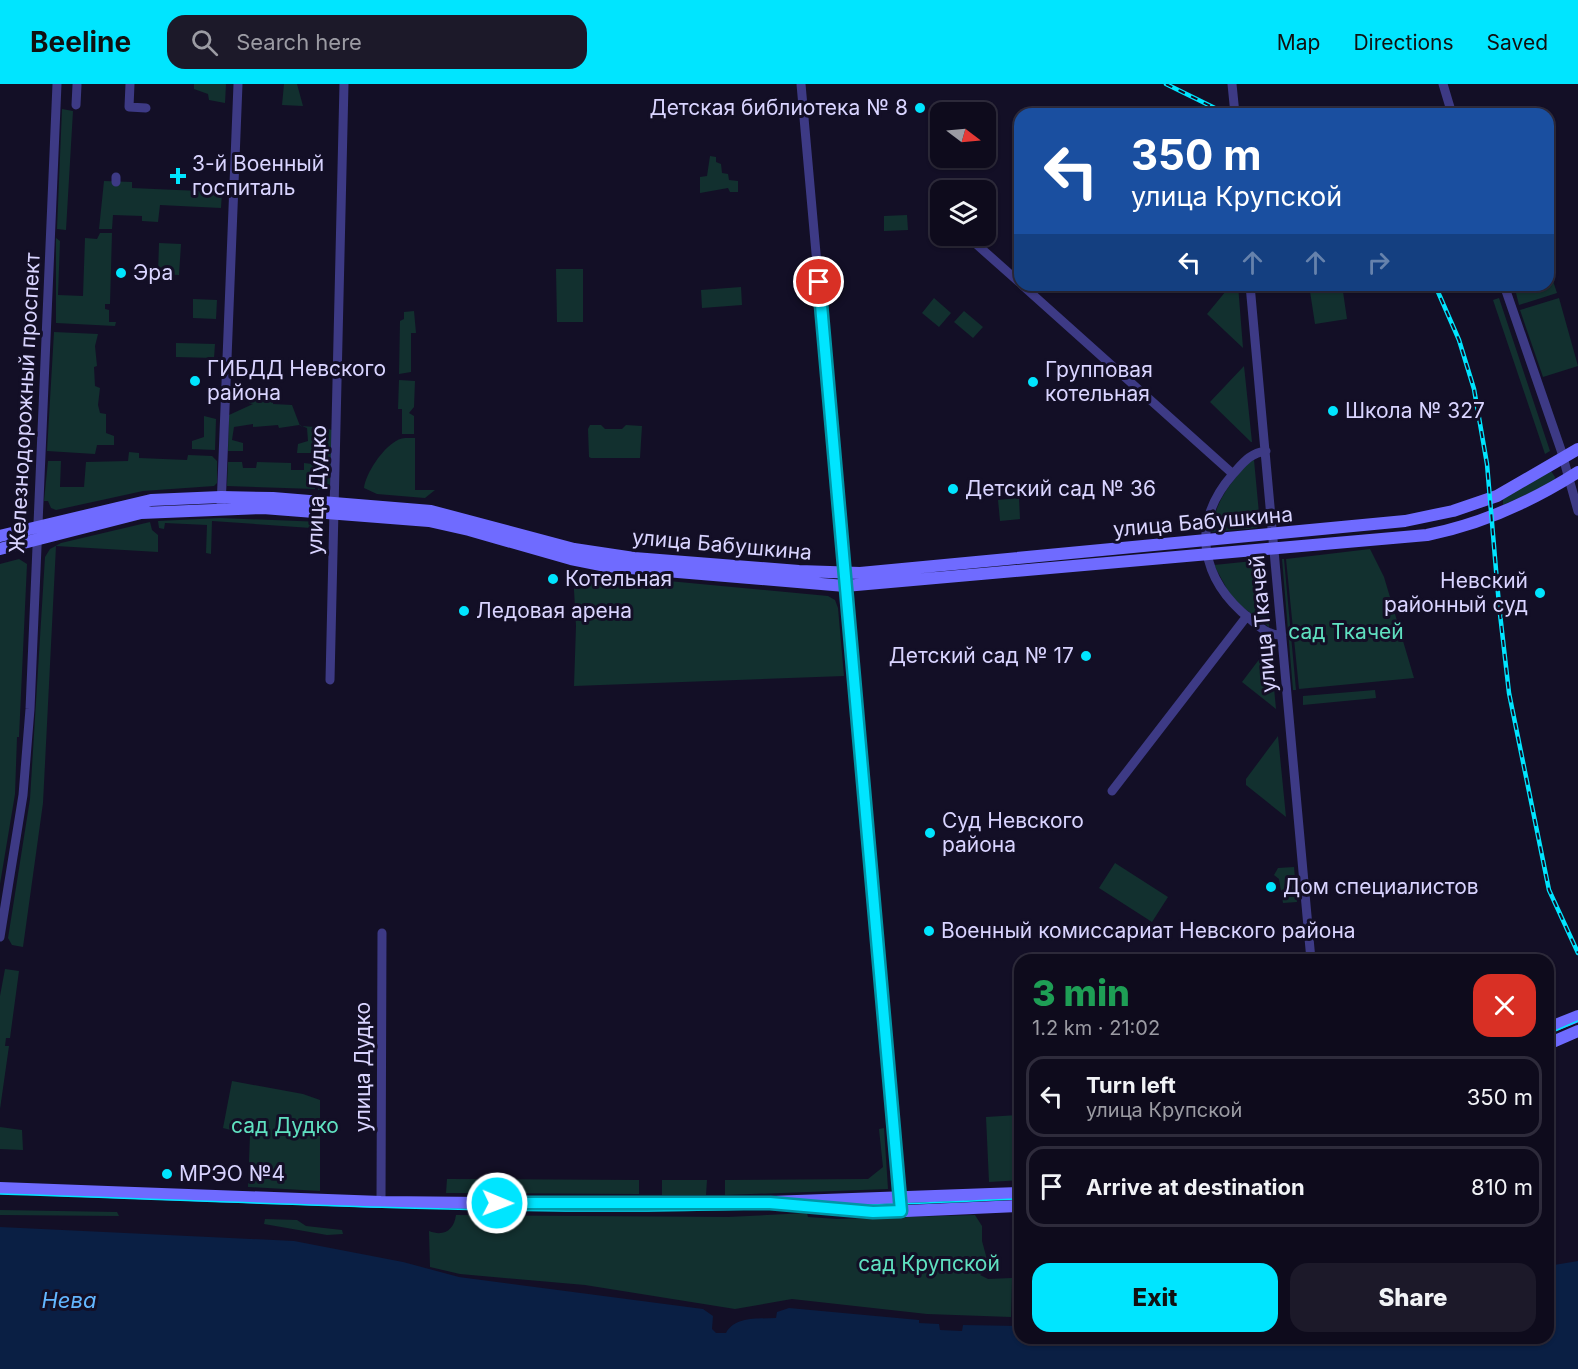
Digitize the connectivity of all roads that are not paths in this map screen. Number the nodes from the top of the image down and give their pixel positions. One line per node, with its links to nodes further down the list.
1 (57, 84): 30 (street, Железнодорожный проспект)
2 (130, 84): 10 (street)
3 (238, 84): 24 (street)
4 (344, 84): 25 (street, улица Дудко)
5 (801, 84): 35 (street)
6 (1232, 84): 11 (street)
7 (1443, 84): 12 (street)
8 (77, 85): 9 (street)
9 (76, 105)
10 (146, 108)
11 (1234, 108)
12 (1450, 108)
13 (978, 246): 14 (street)
14 (1014, 278)
15 (1029, 291): 21 (street)
16 (1250, 291): 19 (street, улица Ткачей)
17 (1506, 291): 20 (street)
18 (1578, 449): 20 (street, улица Бабушкина)
19 (1261, 452): 21 (street); 32 (street, улица Ткачей)
20 (1563, 459): 22 (street); 23 (street, улица Бабушкина)
21 (1233, 474): 33 (street)
22 (1574, 475): 27 (street); 28 (street, улица Бабушкина)
23 (1497, 496): 26 (street, улица Бабушкина); 28 (street)
24 (221, 502): 25 (street, улица Бабушкина); 30 (street, улица Бабушкина)
25 (334, 507): 35 (street, улица Бабушкина); 38 (street, улица Дудко)
26 (1453, 511): 29 (street); 32 (street, улица Бабушкина)
27 (1578, 511)
28 (1498, 514): 29 (street, улица Бабушкина)
29 (1459, 528): 32 (street, улица Бабушкина)
30 (37, 533): 31 (street, улица Бабушкина); 34 (street, улица Бабушкина); 41 (street, Железнодорожный проспект)
31 (0, 536)
32 (1274, 541): 33 (street, улица Бабушкина); 37 (street, улица Ткачей)
33 (1206, 547): 35 (street, улица Бабушкина); 36 (street)
34 (0, 549)
35 (845, 580): 49 (street)
36 (1247, 616): 37 (street); 39 (street)
37 (1282, 635): 42 (street, улица Ткачей)
38 (330, 680)
39 (1112, 791)
40 (382, 933): 50 (street, улица Дудко)
41 (0, 937)
42 (1310, 954)
43 (1578, 1016): 44 (street)
44 (1554, 1026)
45 (1578, 1031): 46 (street)
46 (1554, 1041)
47 (0, 1188): 50 (street)
48 (1014, 1193): 49 (street)
49 (900, 1197): 51 (street); 53 (street)
50 (381, 1202): 51 (street)
51 (770, 1203): 53 (street)
52 (1014, 1206): 53 (street)
53 (901, 1211)

